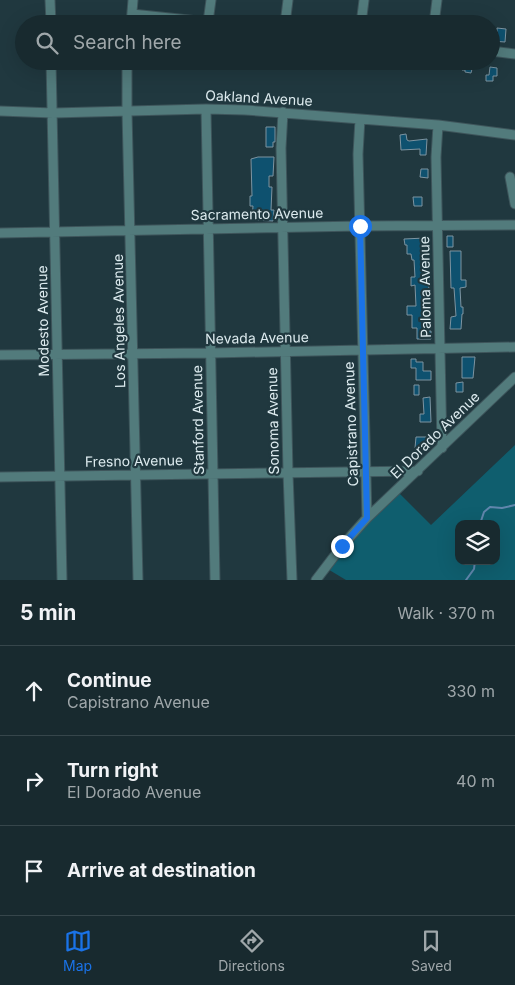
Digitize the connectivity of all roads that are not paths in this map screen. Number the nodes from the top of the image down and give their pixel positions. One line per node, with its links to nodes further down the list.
1 (50, 0): 7 (street)
2 (133, 0): 8 (street)
3 (211, 0): 9 (street)
4 (288, 0): 10 (street)
5 (364, 0): 11 (street)
6 (437, 0): 12 (street)
7 (51, 15)
8 (131, 15)
9 (209, 15)
10 (286, 15)
11 (362, 15)
12 (435, 15)
13 (500, 52): 14 (street)
14 (515, 53)
15 (51, 70): 21 (street, Modesto Avenue)
16 (127, 70): 19 (street, Los Angeles Avenue)
17 (206, 109): 19 (street, Oakland Avenue); 20 (street, Oakland Avenue); 31 (street, Stanford Avenue)
18 (0, 111): 21 (street, Oakland Avenue)
19 (127, 111): 21 (street, Oakland Avenue); 32 (street, Los Angeles Avenue)
20 (283, 112): 22 (street, Oakland Avenue); 30 (street, Sonoma Avenue)
21 (53, 113): 33 (street, Modesto Avenue)
22 (360, 119): 23 (street, Oakland Avenue); 29 (street, Capistrano Avenue)
23 (438, 125): 24 (street, Oakland Avenue); 27 (street, Paloma Avenue)
24 (515, 135)
25 (510, 177): 26 (street)
26 (515, 204)
27 (438, 225): 28 (street, Sacramento Avenue); 29 (street, Sacramento Avenue); 36 (street, Paloma Avenue)
28 (515, 225)
29 (360, 226): 30 (street, Sacramento Avenue); 37 (street, Capistrano Avenue)
30 (283, 228): 31 (street, Sacramento Avenue); 38 (street, Sonoma Avenue)
31 (208, 229): 32 (street, Sacramento Avenue); 39 (street, Stanford Avenue)
32 (130, 231): 33 (street, Sacramento Avenue); 40 (street, Los Angeles Avenue)
33 (55, 232): 34 (street, Sacramento Avenue); 42 (street, Modesto Avenue)
34 (0, 233)
35 (515, 347): 36 (street, Nevada Avenue)
36 (440, 348): 37 (street, Nevada Avenue); 44 (street, Paloma Avenue)
37 (362, 350): 38 (street, Nevada Avenue); 47 (street, Capistrano Avenue)
38 (286, 351): 39 (street, Nevada Avenue); 46 (street, Sonoma Avenue)
39 (210, 353): 40 (street, Nevada Avenue); 48 (street, Stanford Avenue)
40 (133, 354): 42 (street, Nevada Avenue); 49 (street, Los Angeles Avenue)
41 (0, 355): 42 (street, Nevada Avenue)
42 (56, 355): 50 (street, Modesto Avenue)
43 (515, 377): 44 (street, El Dorado Avenue)
44 (442, 448): 45 (street, El Dorado Avenue)
45 (418, 471): 47 (street, Fresno Avenue); 52 (street, El Dorado Avenue)
46 (288, 472): 47 (street, Fresno Avenue); 48 (street, Fresno Avenue); 56 (street, Sonoma Avenue)
47 (366, 472): 52 (street, Capistrano Avenue)
48 (214, 474): 49 (street, Fresno Avenue); 55 (street, Stanford Avenue)
49 (136, 475): 50 (street, Fresno Avenue); 54 (street, Los Angeles Avenue)
50 (60, 476): 51 (street, Fresno Avenue); 53 (street, Modesto Avenue)
51 (0, 477)
52 (367, 518): 57 (street, El Dorado Avenue)
53 (62, 580)
54 (138, 580)
55 (215, 580)
56 (292, 580)
57 (316, 580)

